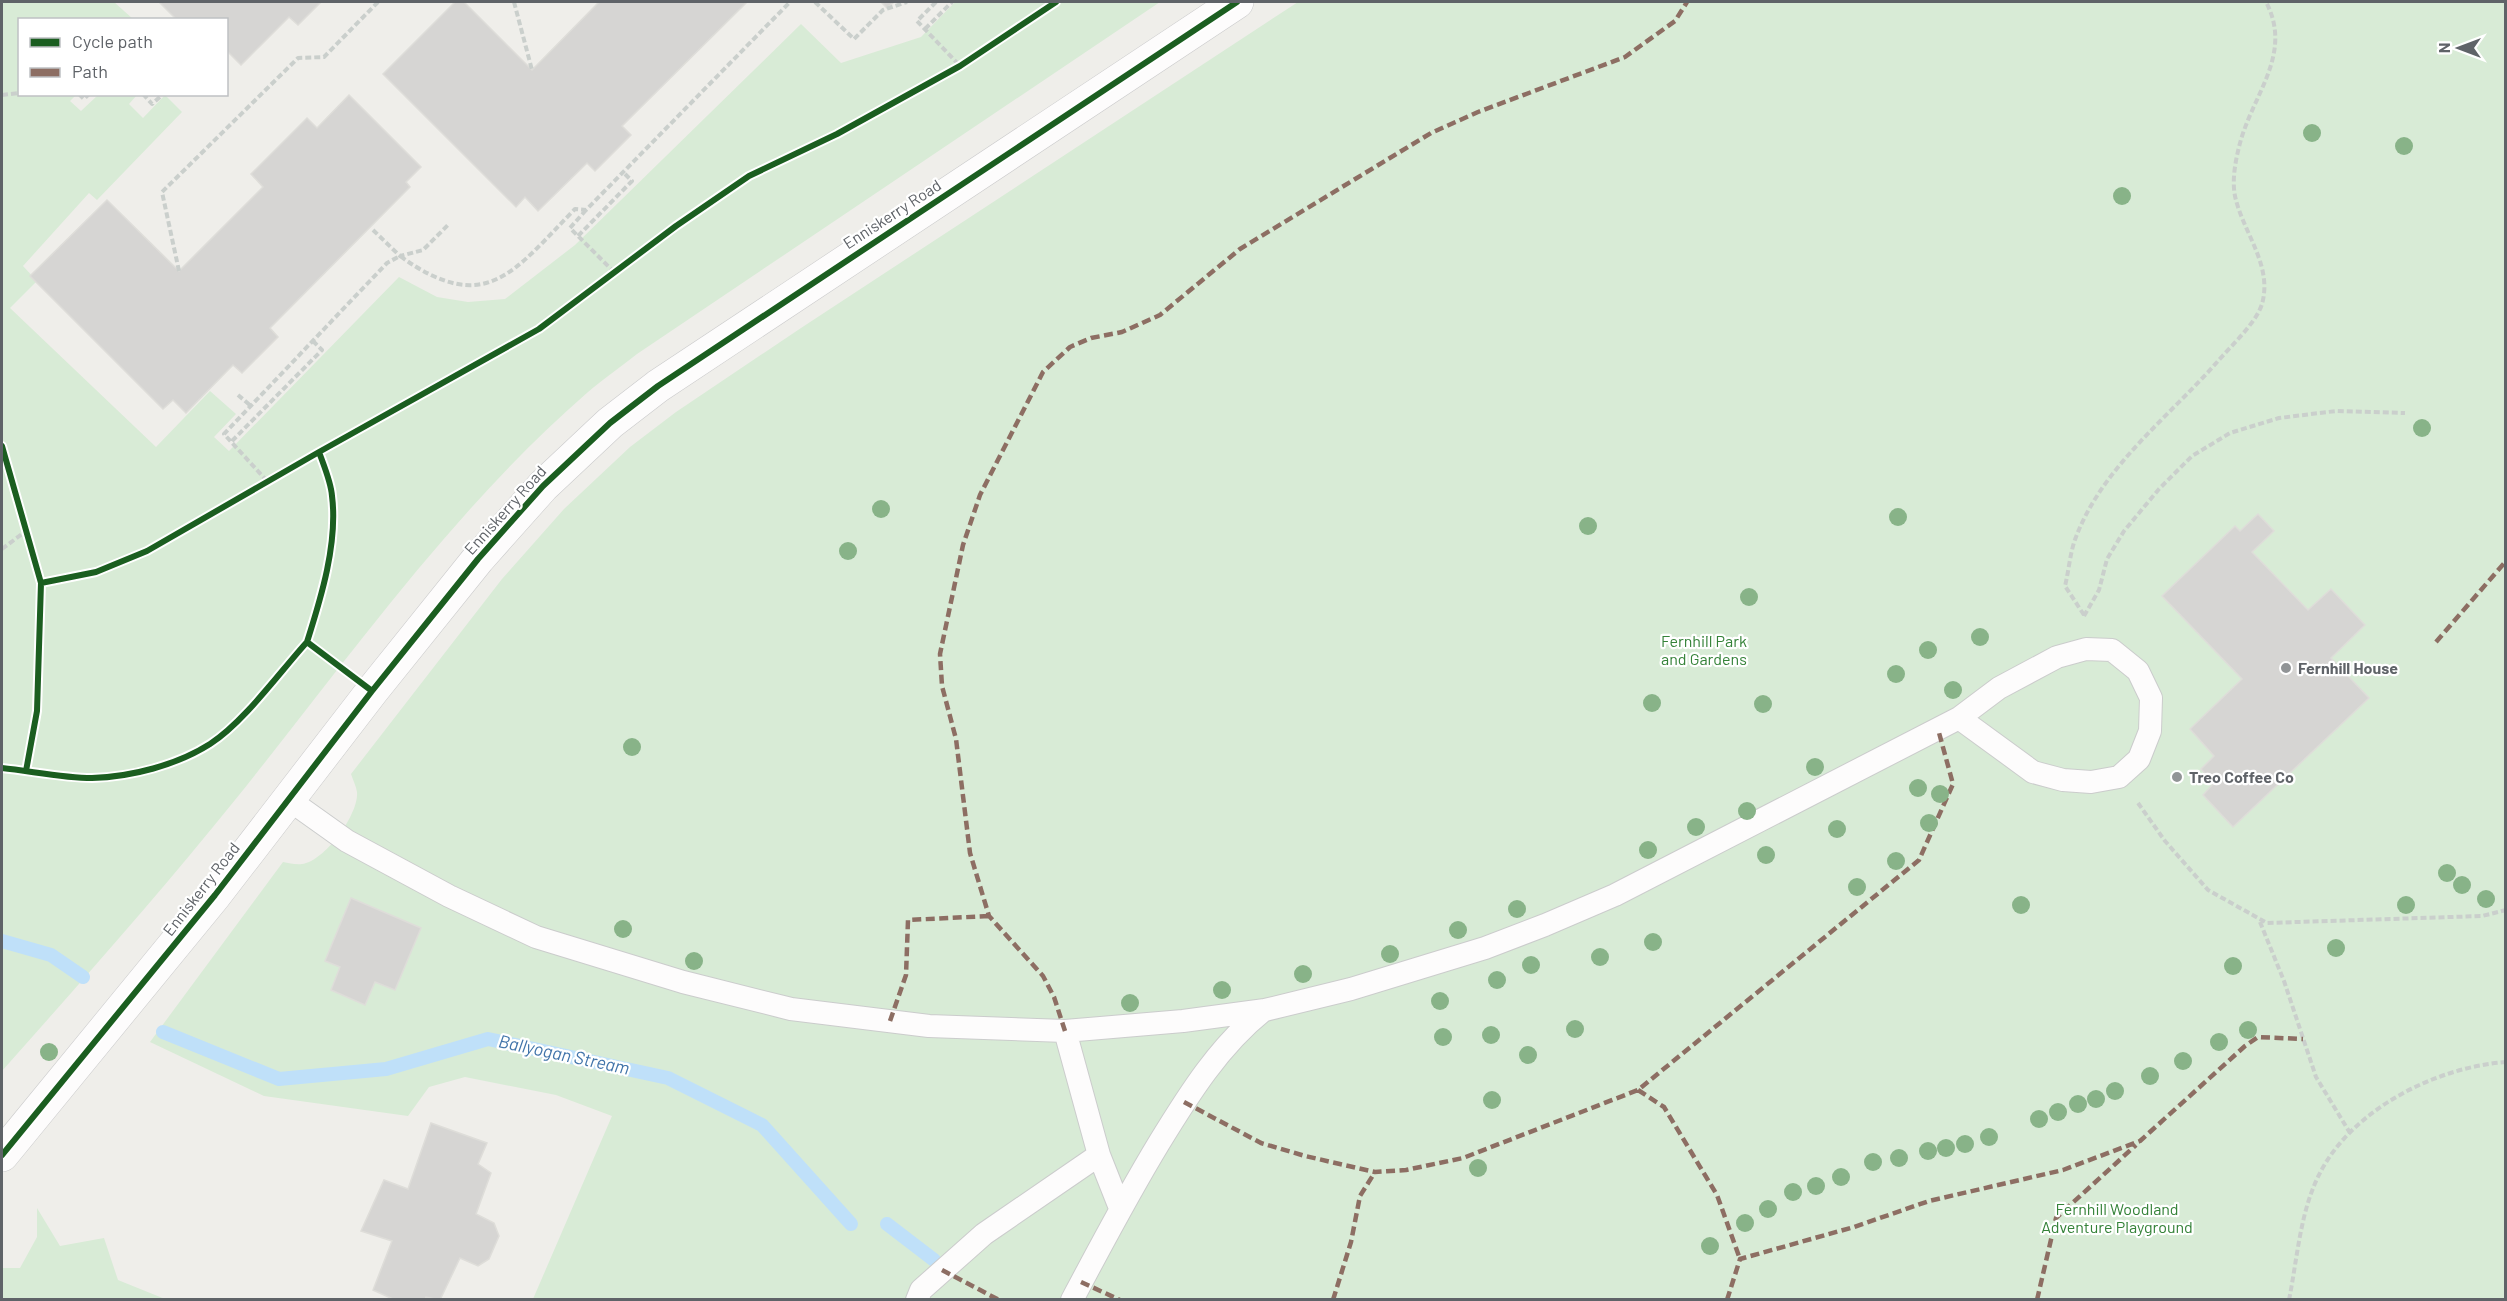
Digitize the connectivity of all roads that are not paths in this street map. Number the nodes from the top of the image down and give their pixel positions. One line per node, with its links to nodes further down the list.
1 (1237, 2): 3 (main road, Enniskerry Road)
2 (1959, 718): 2 (lane); 4 (lane)
3 (288, 799): 5 (lane); 6 (main road, Enniskerry Road)
4 (1265, 1010): 5 (lane); 8 (lane)
5 (1065, 1031): 7 (lane)
6 (2, 1155)
7 (1099, 1155): 8 (lane); 9 (lane)
8 (1120, 1208): 10 (lane)
9 (917, 1299)
10 (1072, 1299)

